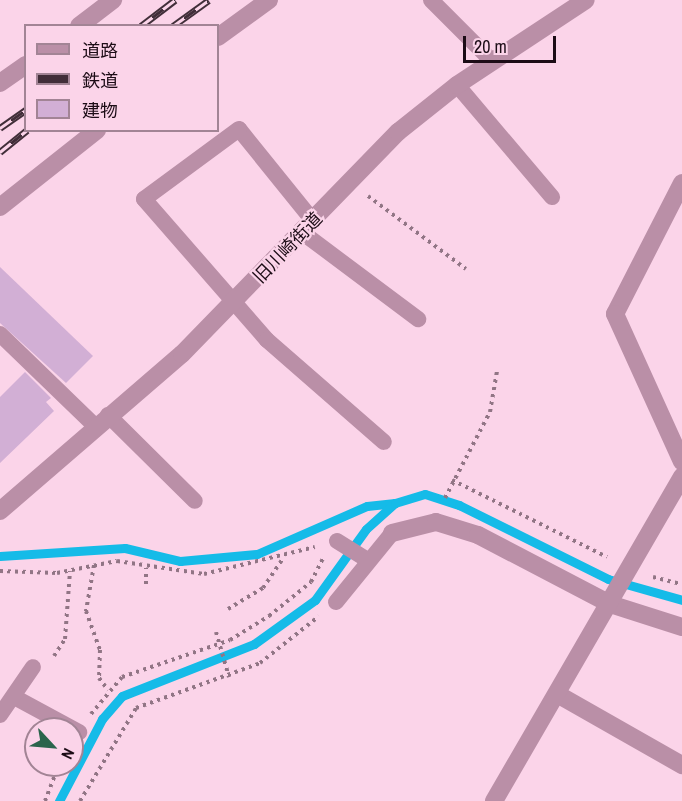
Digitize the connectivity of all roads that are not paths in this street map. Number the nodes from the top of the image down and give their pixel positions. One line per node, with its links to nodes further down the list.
1 (113, 0): 5 (street)
2 (269, 0): 6 (street)
3 (431, 0): 7 (lane)
4 (586, 0): 7 (street, 旧川崎街道)
5 (82, 24)
6 (219, 36)
7 (492, 62): 10 (street, 旧川崎街道)
8 (24, 66): 9 (street)
9 (0, 84)
10 (457, 85): 13 (lane); 15 (street, 旧川崎街道)
11 (94, 132): 14 (street)
12 (682, 183): 21 (street)
13 (552, 197)
14 (0, 207)
15 (308, 228): 16 (street, 旧川崎街道); 16 (lane); 17 (lane)
16 (237, 300): 19 (street, 旧川崎街道); 20 (lane)
17 (418, 319)
18 (0, 334): 19 (lane)
19 (101, 420): 23 (lane); 24 (street, 旧川崎街道)
20 (384, 442)
21 (682, 462)
22 (682, 477): 28 (street)
23 (195, 501)
24 (0, 511)
25 (392, 533): 27 (lane); 28 (street)
26 (333, 542): 27 (lane)
27 (368, 560): 29 (lane)
28 (613, 598): 30 (street); 32 (street)
29 (336, 603)
30 (682, 627)
31 (33, 667): 33 (lane)
32 (557, 694): 36 (street); 37 (street)
33 (16, 698): 34 (lane); 35 (lane)
34 (0, 715)
35 (51, 717)
36 (682, 765)
37 (494, 801)

